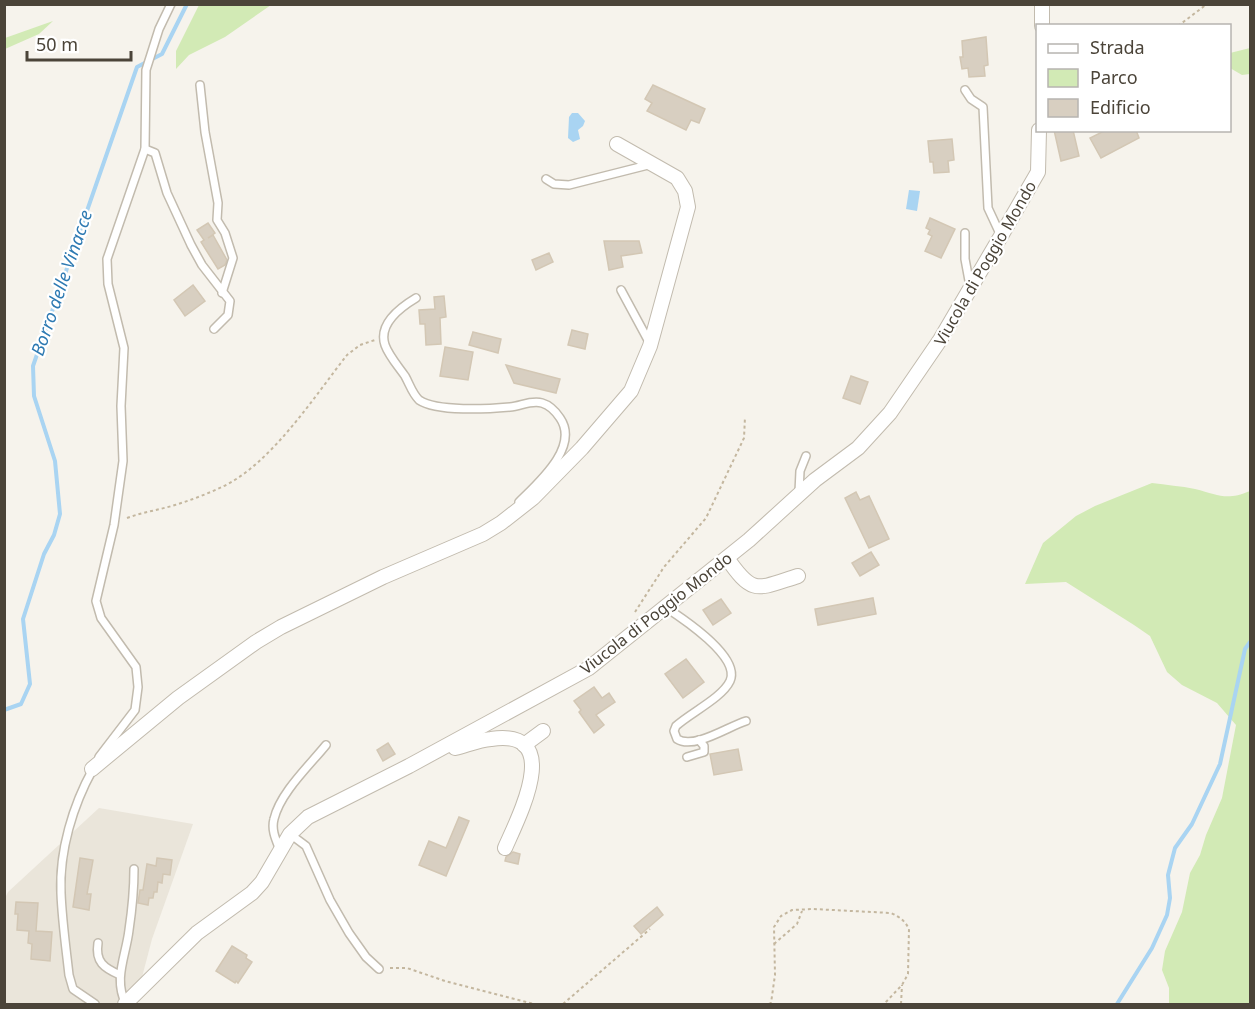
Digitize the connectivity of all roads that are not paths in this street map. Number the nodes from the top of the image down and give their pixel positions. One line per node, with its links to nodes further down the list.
1 (171, 4): 8 (lane)
2 (1042, 4): 3 (street)
3 (1042, 24)
4 (200, 85): 15 (lane)
5 (965, 90): 12 (lane)
6 (1039, 132): 12 (street, Viucola di Poggio Mondo)
7 (617, 144): 9 (street)
8 (145, 149): 15 (lane); 32 (lane)
9 (652, 164): 10 (lane); 18 (street)
10 (546, 179)
11 (965, 233): 13 (lane)
12 (1001, 236): 13 (street, Viucola di Poggio Mondo)
13 (971, 289): 20 (street, Viucola di Poggio Mondo)
14 (621, 290): 18 (lane)
15 (222, 293): 17 (lane)
16 (416, 298): 21 (lane)
17 (214, 329)
18 (650, 346): 21 (street)
19 (806, 456): 20 (lane)
20 (798, 495): 22 (street, Viucola di Poggio Mondo)
21 (483, 534): 32 (street)
22 (727, 558): 23 (street); 24 (street, Viucola di Poggio Mondo)
23 (798, 576)
24 (665, 607): 27 (lane); 31 (street, Viucola di Poggio Mondo)
25 (746, 720): 27 (lane)
26 (543, 731): 28 (street)
27 (699, 740): 30 (lane)
28 (524, 745): 31 (street); 34 (street)
29 (326, 746): 35 (lane)
30 (687, 757)
31 (420, 761): 33 (street, Viucola di Poggio Mondo)
32 (92, 769): 41 (lane)
33 (290, 834): 35 (street, Viucola di Poggio Mondo); 38 (lane)
34 (506, 848)
35 (280, 850): 40 (street, Viucola di Poggio Mondo)
36 (134, 869): 39 (lane)
37 (98, 943): 39 (lane)
38 (378, 969)
39 (120, 975): 40 (lane)
40 (126, 1004)
41 (95, 1005)

